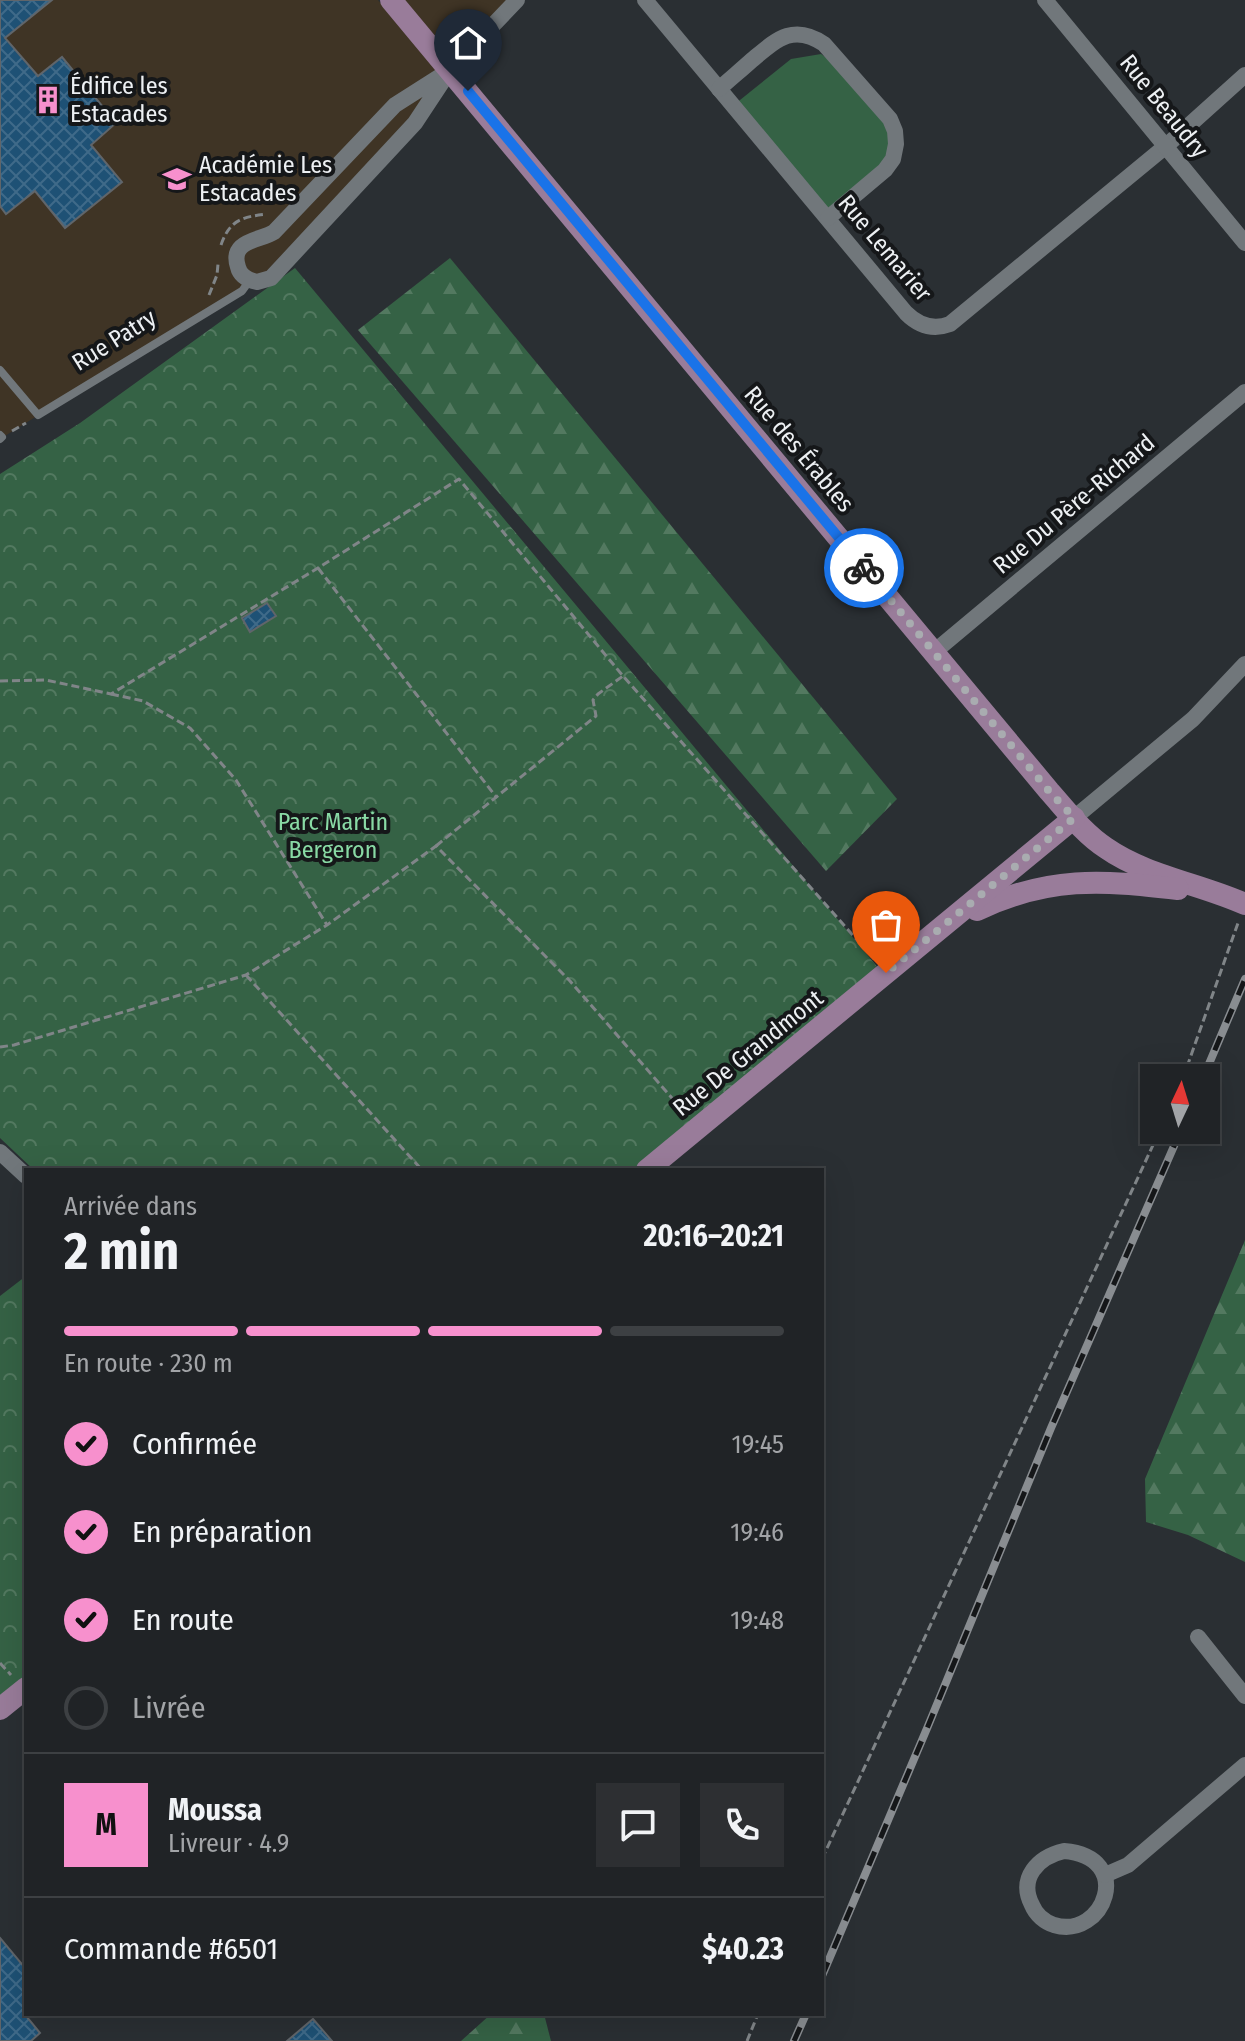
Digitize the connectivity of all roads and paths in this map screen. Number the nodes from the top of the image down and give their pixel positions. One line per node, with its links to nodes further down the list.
1 (391, 0): 5 (street, Rue des Érables)
2 (517, 0): 5 (street, Rue Patry)
3 (645, 0): 7 (street, Rue Lemarier)
4 (1045, 0): 8 (street, Rue Beaudry)
5 (450, 70): 11 (street, Rue Patry); 11 (street, Rue Patry); 17 (street, Rue des Érables)
6 (1245, 75): 8 (street)
7 (719, 89): 9 (street, Rue Lemarier); 9 (street)
8 (1166, 146): 9 (street, Rue Lemarier); 10 (street, Rue Beaudry)
9 (828, 218)
10 (1245, 243)
11 (250, 280): 14 (lane, Rue Patry)
12 (0, 370): 14 (lane)
13 (1245, 392): 17 (street, Rue Du Père-Richard)
14 (38, 415): 15 (path)
15 (1, 437)
16 (318, 568): 19 (path); 21 (path); 22 (path)
17 (934, 652): 23 (street, Rue des Érables)
18 (1245, 664): 23 (street, Rue De Grandmont)
19 (623, 676): 22 (path); 29 (path)
20 (0, 681): 21 (path)
21 (111, 694): 28 (path)
22 (497, 798): 24 (path)
23 (1074, 818): 25 (street, Rue des Érables); 27 (street, Rue De Grandmont)
24 (436, 846): 28 (path); 33 (path)
25 (1219, 893): 26 (street, Rue des Érables); 27 (street)
26 (1245, 904): 32 (path)
27 (947, 924): 29 (street, Rue De Grandmont)
28 (327, 925): 30 (path)
29 (886, 973): 33 (street, Rue De Grandmont)
30 (246, 975): 31 (path); 36 (path)
31 (0, 1047)
32 (1188, 1064)
33 (698, 1128): 37 (street, Rue De Grandmont)
34 (1154, 1144): 44 (path)
35 (0, 1152): 38 (street)
36 (420, 1168)
37 (649, 1168)
38 (24, 1174)
39 (1198, 1637): 41 (street)
40 (24, 1690): 42 (street)
41 (1245, 1696)
42 (0, 1709)
43 (1245, 1765): 45 (street)
44 (824, 1855)
45 (1105, 1875): 45 (street)
46 (757, 2016): 47 (path)
47 (747, 2041)

